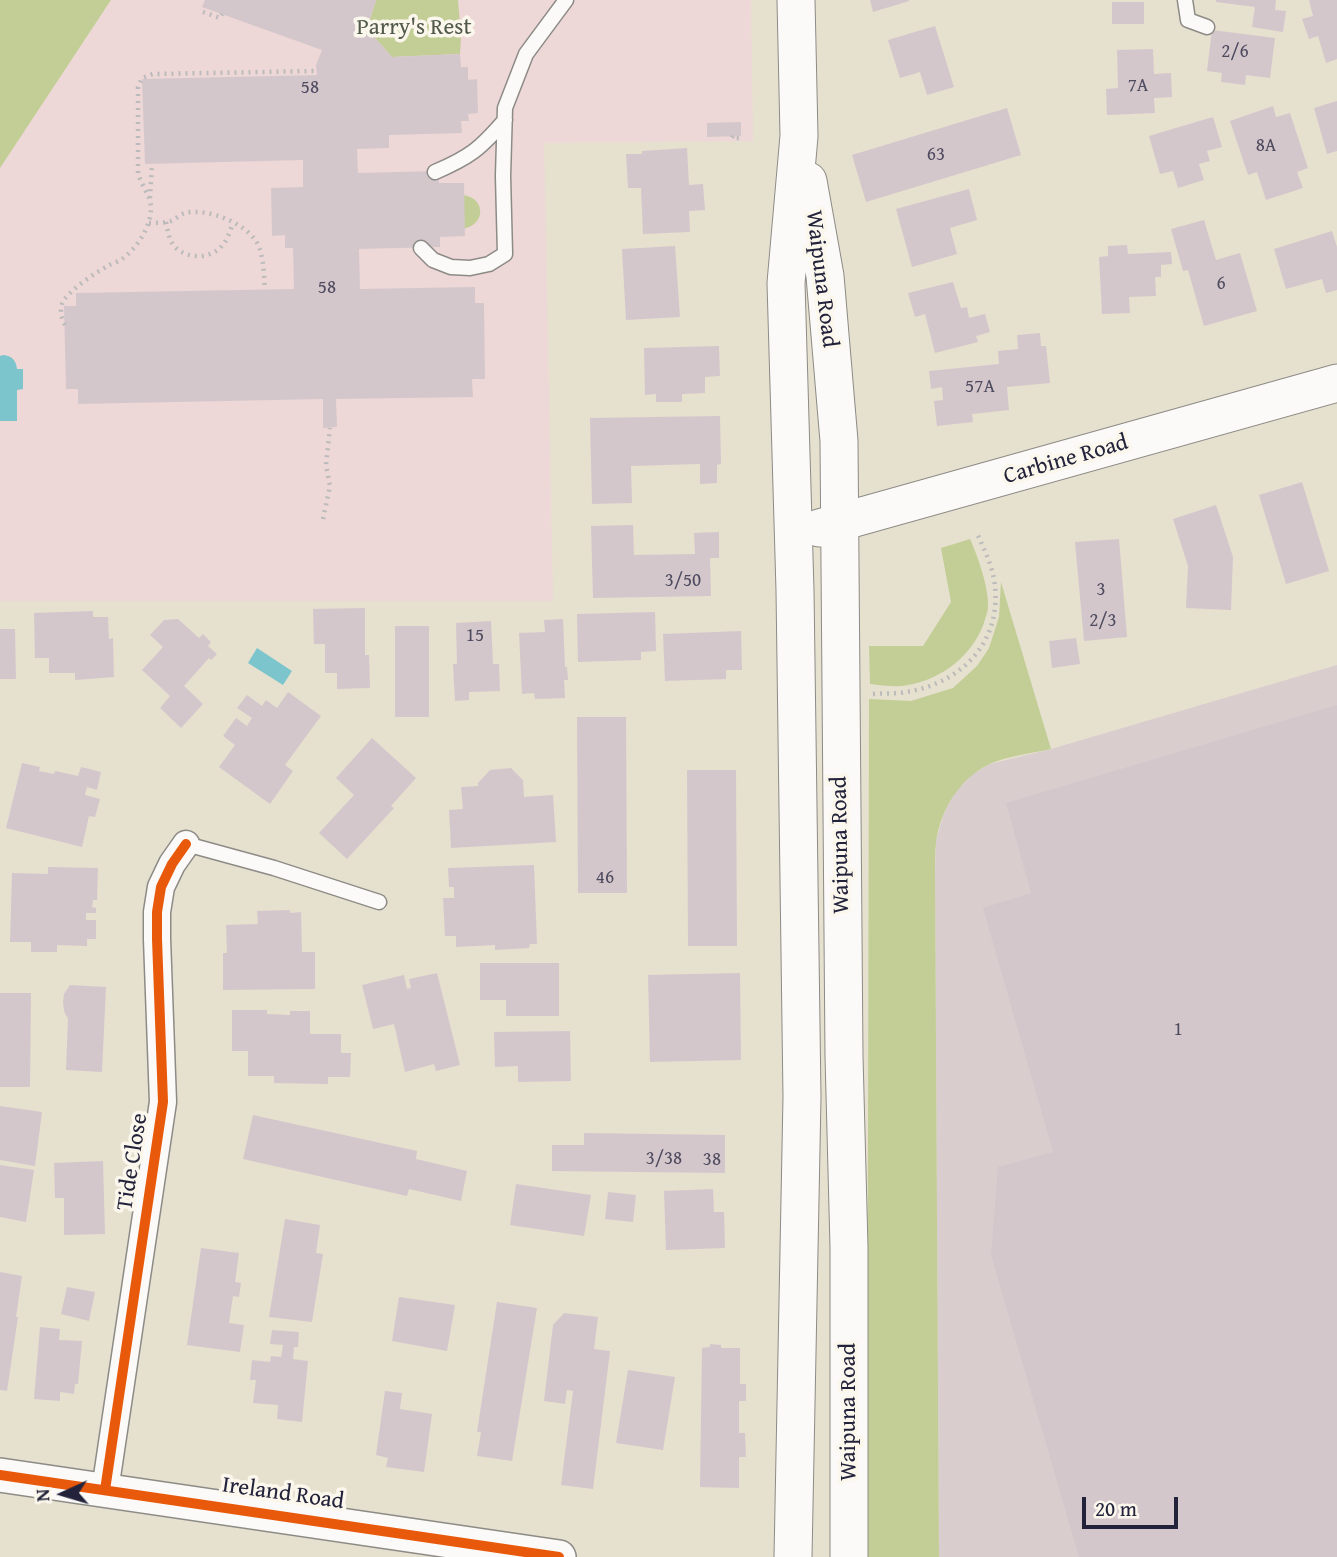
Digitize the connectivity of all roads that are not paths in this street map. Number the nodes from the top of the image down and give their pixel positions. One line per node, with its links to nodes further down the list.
1 (566, 0): 5 (lane)
2 (796, 0): 6 (main road, Waipuna Road)
3 (1185, 0): 4 (lane)
4 (1207, 27)
5 (505, 120): 7 (lane); 8 (lane)
6 (799, 136): 10 (main road, Waipuna Road); 11 (main road, Waipuna Road)
7 (435, 172)
8 (421, 248)
9 (1337, 383): 10 (main road, Carbine Road)
10 (841, 522): 11 (main road, Carbine Road); 15 (main road, Waipuna Road)
11 (794, 534): 14 (main road, Waipuna Road)
12 (186, 844): 13 (lane); 17 (street, Tide Close)
13 (379, 902)
14 (802, 1053): 15 (main road); 19 (main road, Waipuna Road)
15 (844, 1056): 20 (main road, Waipuna Road)
16 (0, 1475): 17 (street, Ireland Road)
17 (105, 1490): 18 (street, Ireland Road)
18 (559, 1557)
19 (793, 1557)
20 (849, 1557)

